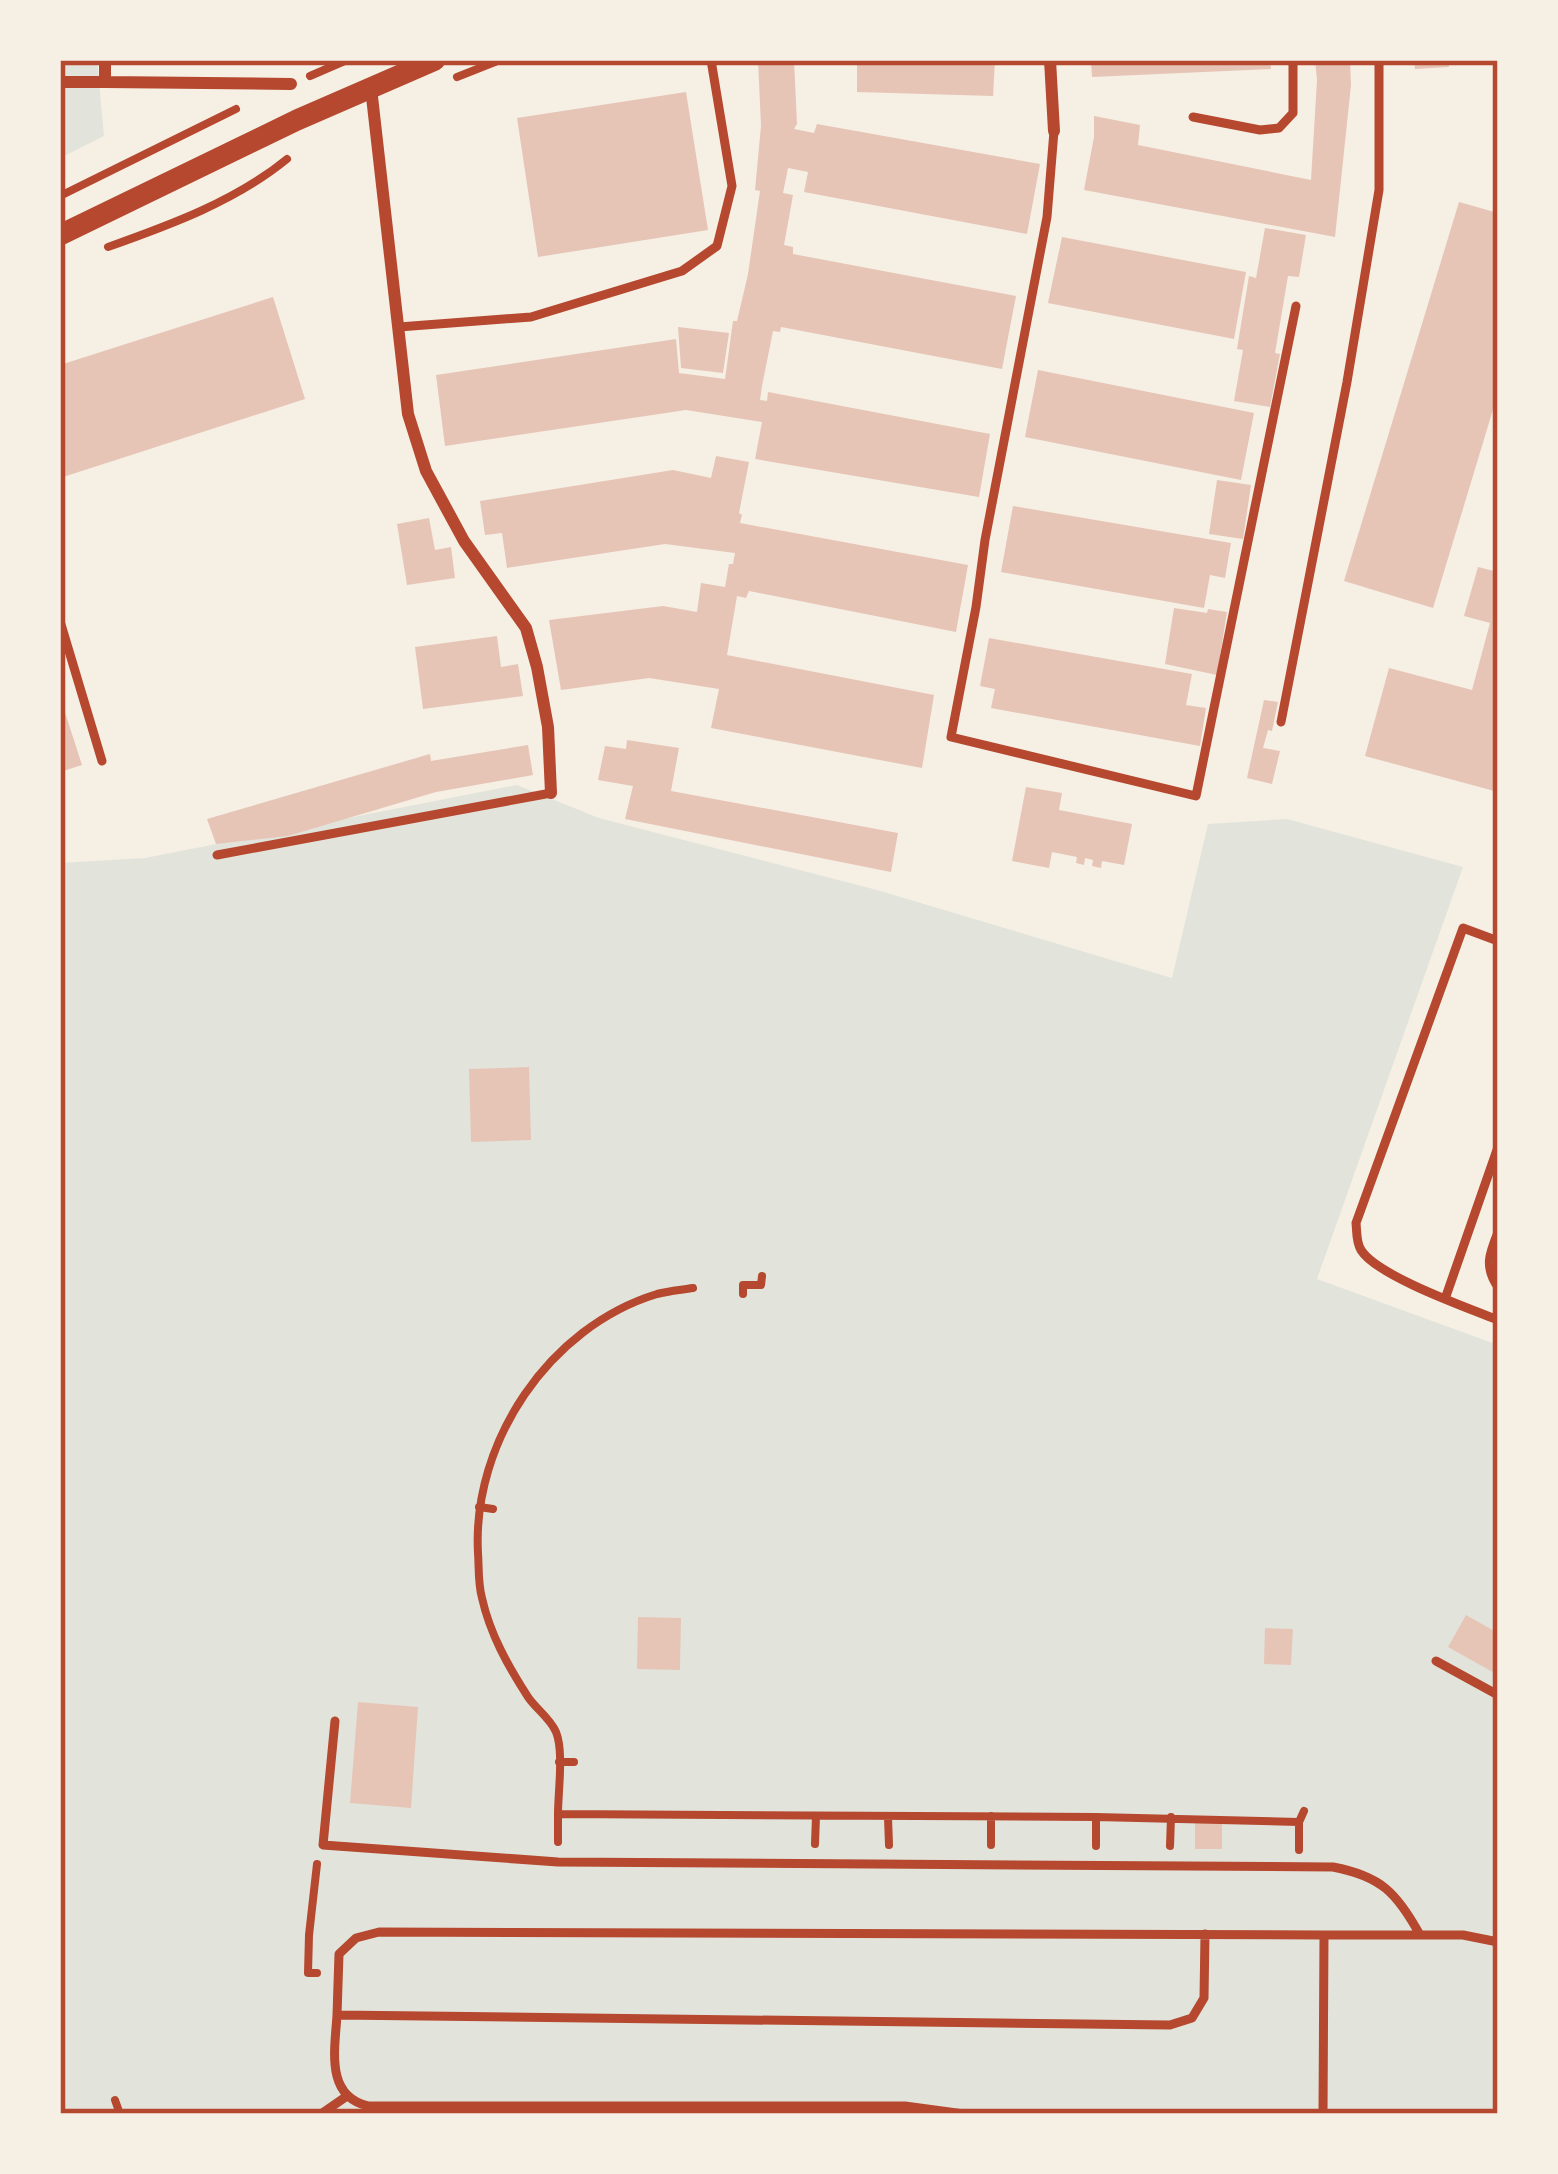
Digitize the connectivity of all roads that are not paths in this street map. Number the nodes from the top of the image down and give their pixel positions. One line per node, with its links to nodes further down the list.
1 (105, 60): 8 (street)
2 (435, 60): 10 (street)
3 (711, 60): 15 (lane)
4 (1050, 60): 12 (street)
5 (1293, 60): 11 (lane)
6 (1378, 60): 17 (lane)
7 (60, 82): 8 (street)
8 (105, 82): 9 (street)
9 (291, 84)
10 (371, 88): 13 (street); 15 (street)
11 (1193, 117)
12 (1054, 131): 14 (lane)
13 (60, 235)
14 (1296, 306)
15 (399, 327): 19 (street)
16 (60, 621): 18 (lane)
17 (1281, 722)
18 (102, 761)
19 (551, 794): 20 (lane)
20 (218, 855)
21 (1498, 941): 23 (lane)
22 (1498, 1147): 23 (lane)
23 (1445, 1299): 24 (lane)
24 (1498, 1320)
25 (1436, 1661): 26 (lane)
26 (1498, 1695)
27 (335, 1720): 30 (lane)
28 (1205, 1934): 29 (lane); 32 (lane); 32 (lane)
29 (1324, 1934): 30 (lane); 36 (lane)
30 (1420, 1935): 31 (lane)
31 (1498, 1942)
32 (337, 2015): 33 (lane)
33 (346, 2096): 34 (lane); 35 (lane)
34 (322, 2114)
35 (964, 2114)
36 (1323, 2114)

